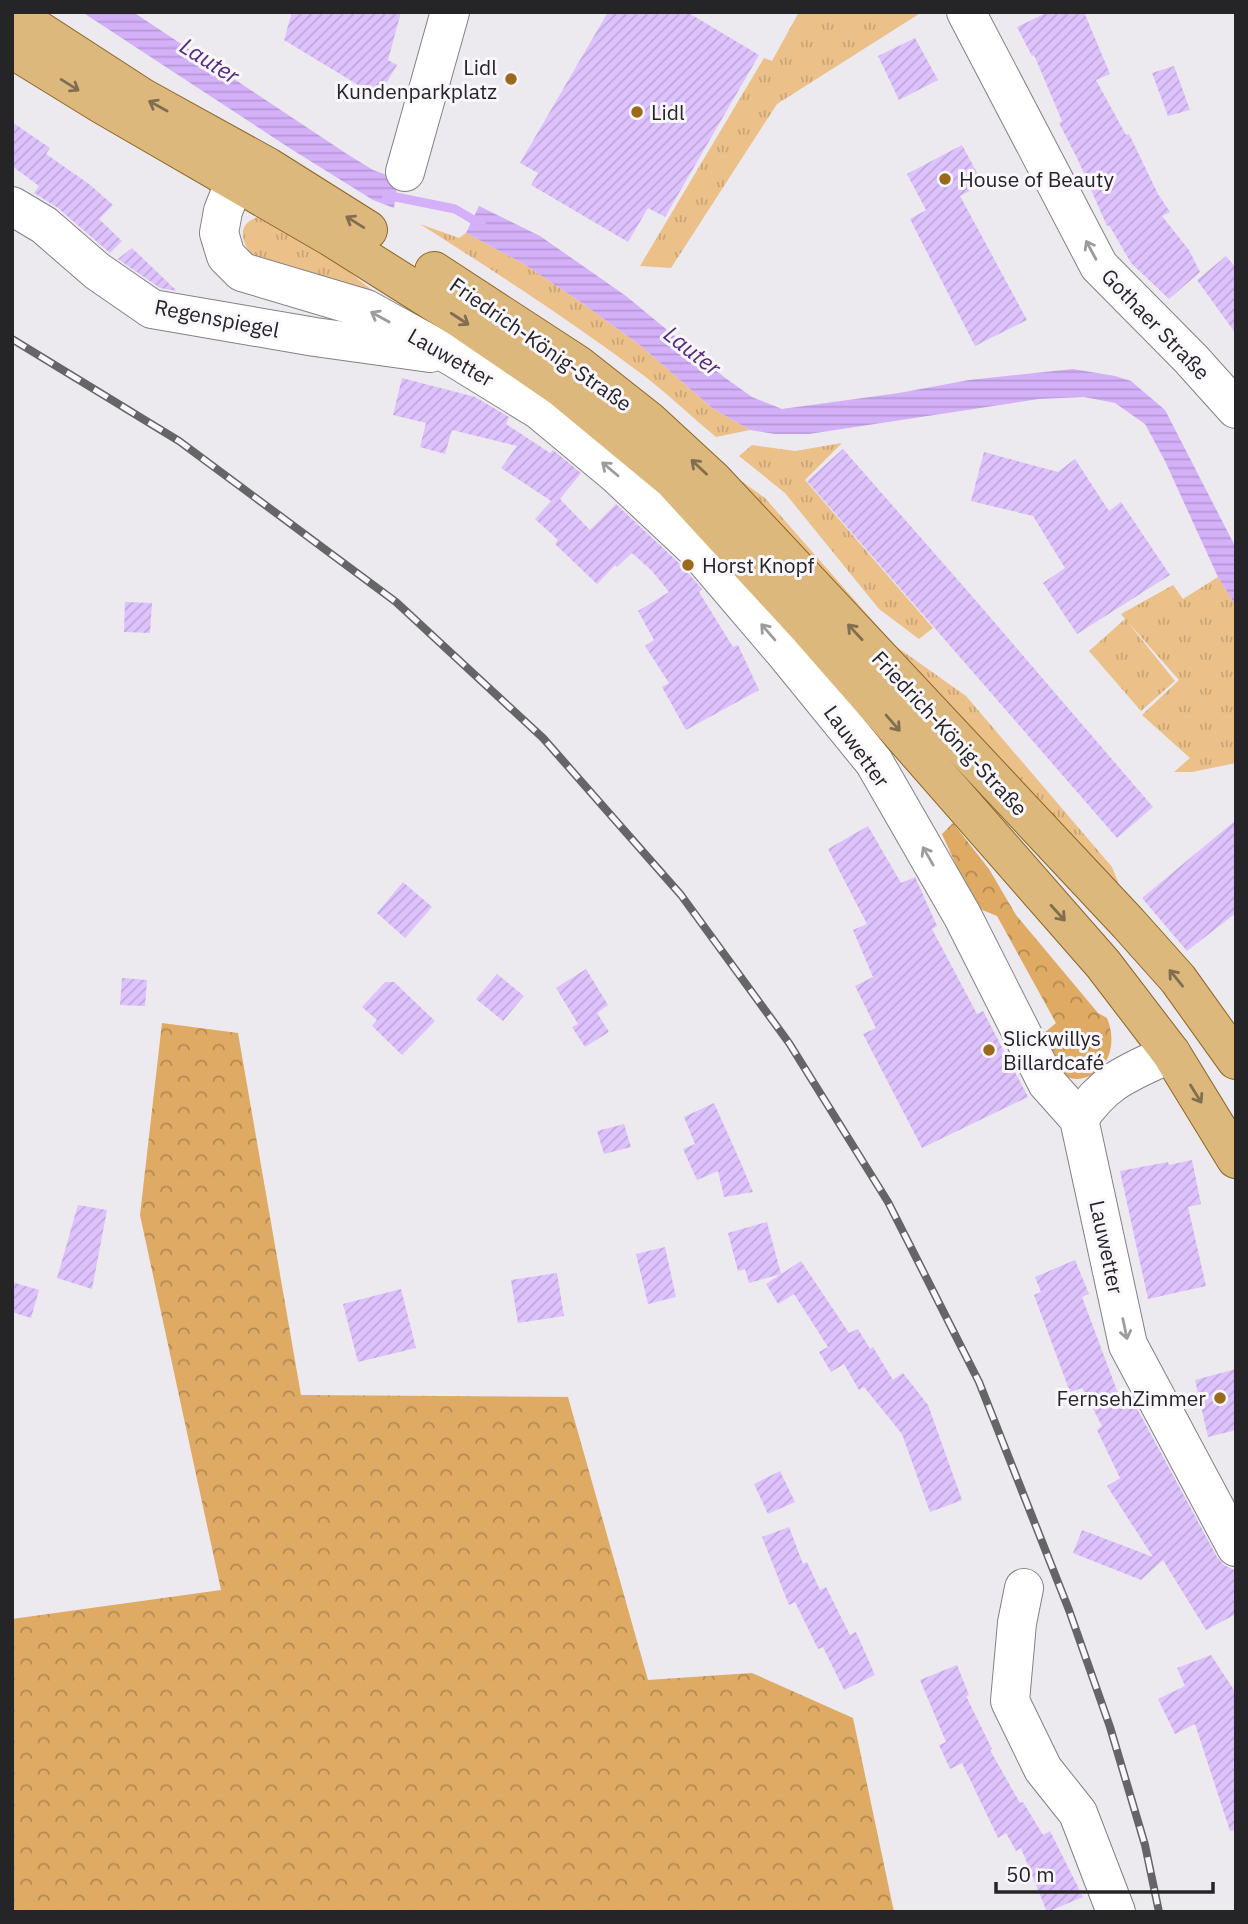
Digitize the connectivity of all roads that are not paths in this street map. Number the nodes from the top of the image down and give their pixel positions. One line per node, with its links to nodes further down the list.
1 (450, 12): 5 (street)
2 (966, 12): 9 (street, Gothaer Straße, one-way to 2)
3 (12, 13): 11 (main road, Friedrich-König-Straße, one-way to 3)
4 (12, 49): 6 (main road, Friedrich-König-Straße, one-way to 6)
5 (405, 172)
6 (235, 181): 8 (street, Lauwetter, one-way to 6); 10 (main road, Friedrich-König-Straße, one-way to 10)
7 (12, 206): 8 (street, Regenspiegel)
8 (453, 357): 12 (street, Lauwetter, one-way to 8)
9 (1236, 409)
10 (1171, 1053): 12 (street); 13 (main road, Friedrich-König-Straße, one-way to 13)
11 (1236, 1060)
12 (1079, 1119): 14 (street, Lauwetter, one-way to 14)
13 (1236, 1159)
14 (1236, 1547)
15 (1024, 1588): 16 (street)
16 (1116, 1912)

